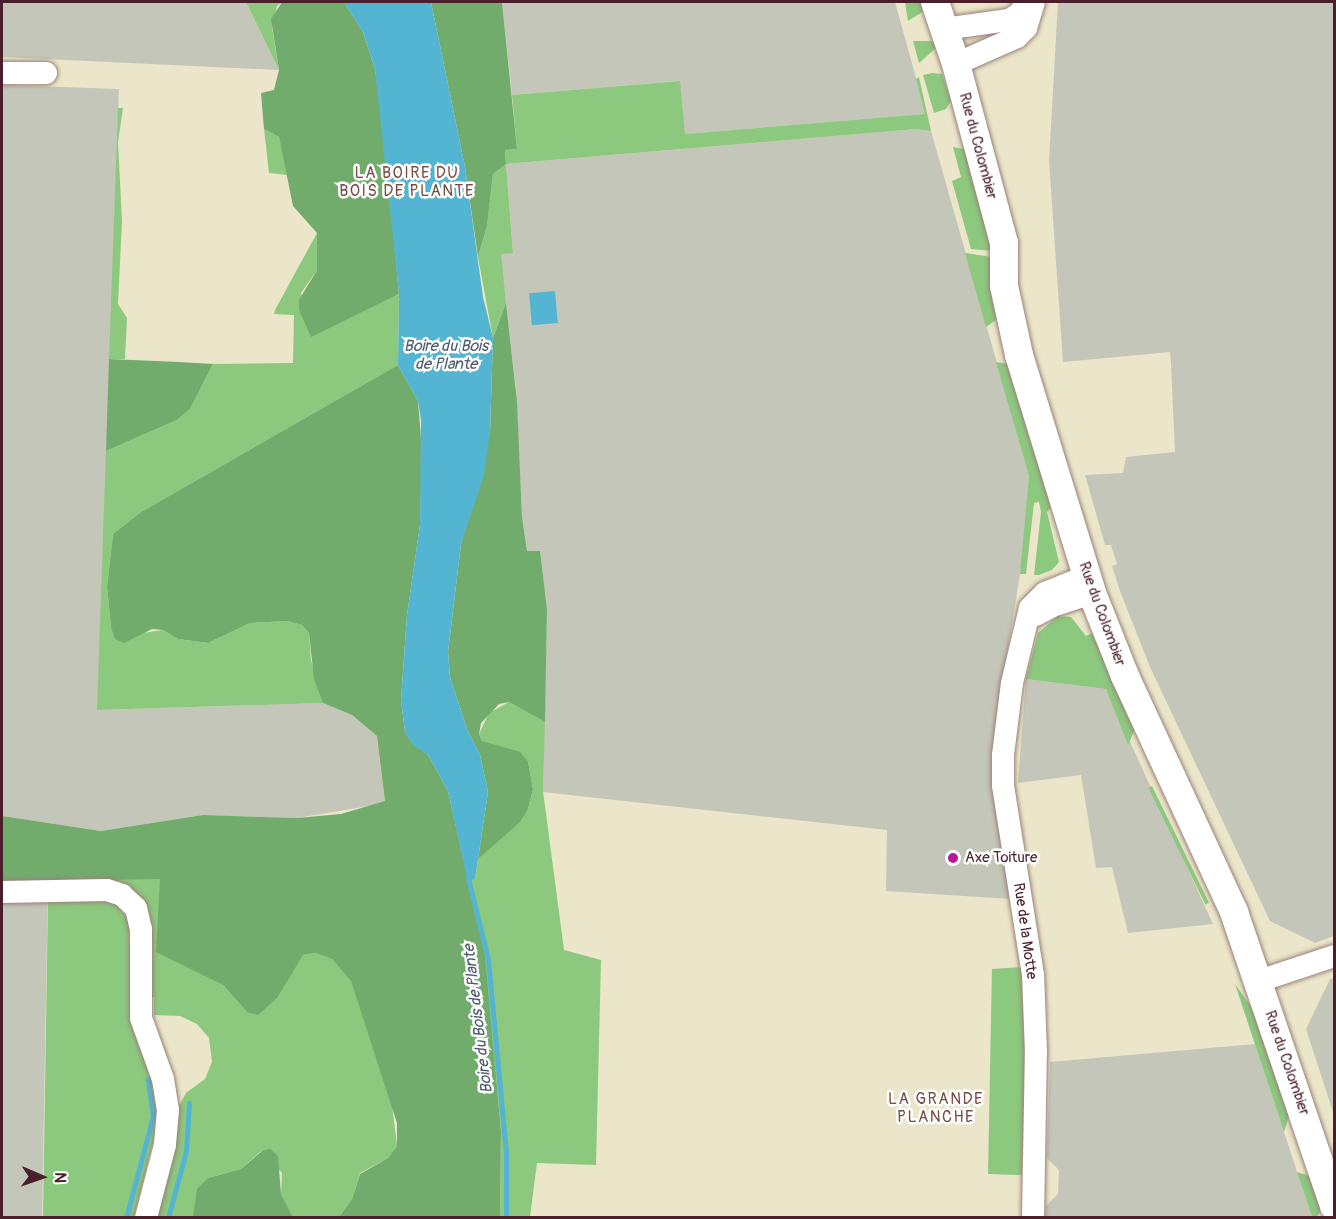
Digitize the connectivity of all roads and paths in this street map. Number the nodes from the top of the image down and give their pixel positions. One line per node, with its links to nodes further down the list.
1 (935, 2): 4 (main road, Rue du Colombier)
2 (1026, 2): 4 (street)
3 (1034, 2): 5 (street)
4 (944, 29): 5 (main road, Rue du Colombier)
5 (956, 64): 8 (main road, Rue du Colombier)
6 (2, 73): 7 (street)
7 (46, 73)
8 (1090, 585): 11 (main road, Rue du Colombier); 14 (street, Rue de la Motte)
9 (2, 892): 13 (street)
10 (1335, 957): 11 (street)
11 (1260, 981): 12 (main road, Rue du Colombier)
12 (1335, 1206)
13 (146, 1218)
14 (1034, 1218)

